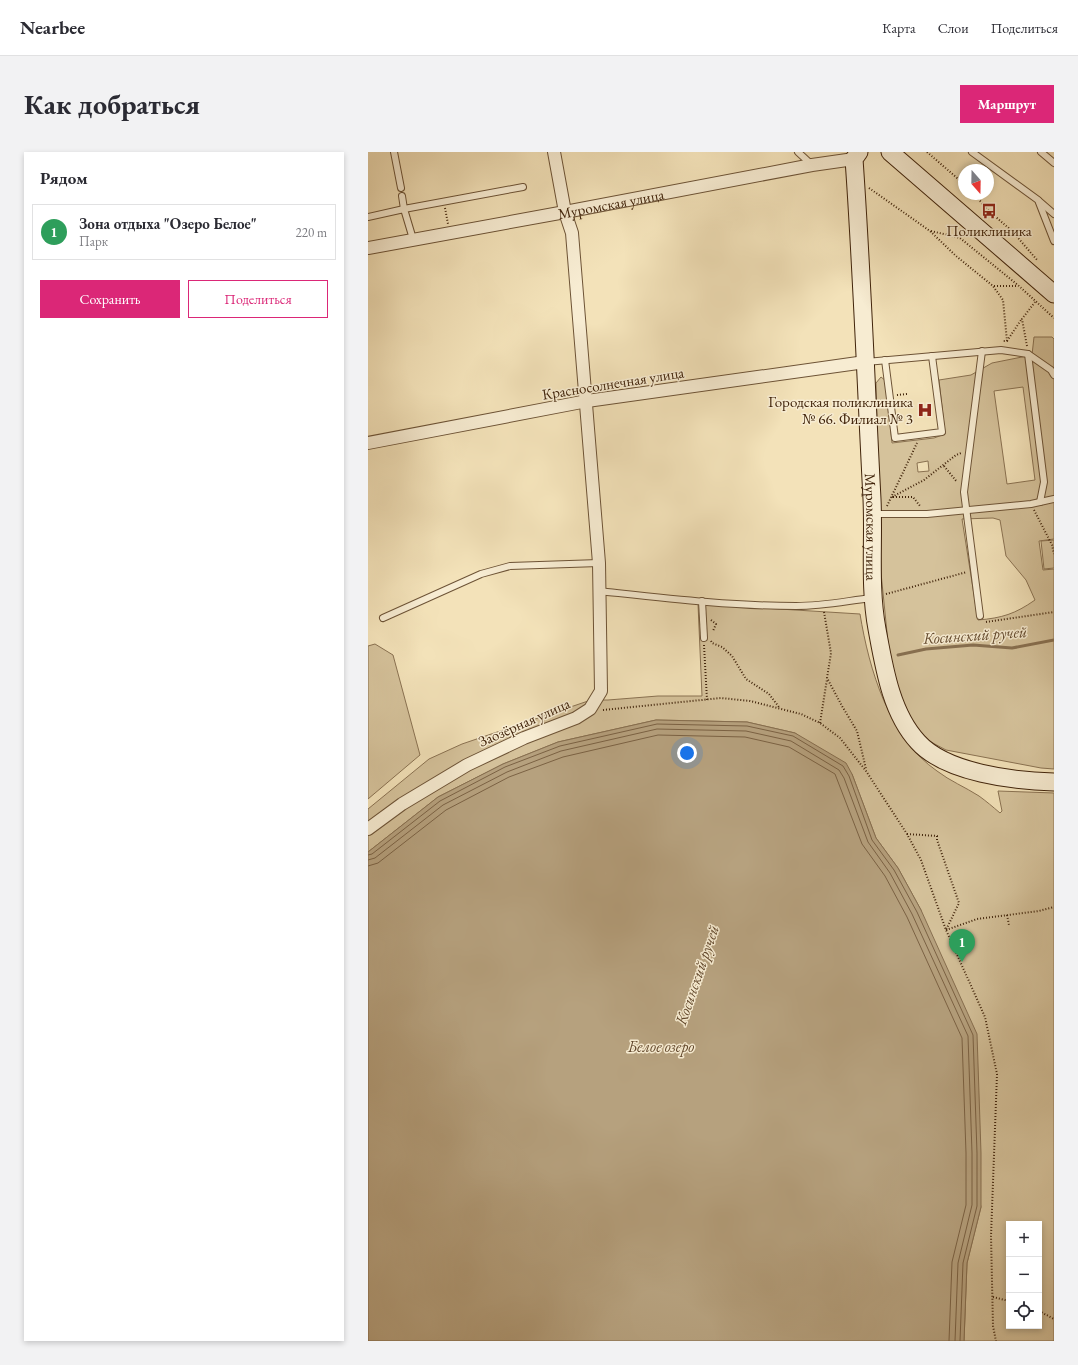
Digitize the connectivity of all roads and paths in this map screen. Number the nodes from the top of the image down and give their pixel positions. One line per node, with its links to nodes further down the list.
1 (394, 152): 14 (lane)
2 (554, 152): 19 (street, Заозёрная улица)
3 (798, 152): 10 (lane)
4 (890, 152): 29 (street)
5 (927, 152): 12 (path)
6 (972, 152): 17 (lane)
7 (1041, 152): 9 (lane)
8 (856, 155): 10 (street, Муромская улица); 11 (street, Муромская улица)
9 (1054, 163)
10 (812, 164): 19 (street, Муромская улица)
11 (855, 178): 22 (path); 39 (street, Муромская улица)
12 (958, 179)
13 (523, 187): 18 (lane)
14 (401, 188)
15 (402, 196): 18 (lane)
16 (979, 200): 26 (path)
17 (1038, 200): 20 (lane); 24 (lane)
18 (404, 209): 21 (lane); 23 (lane)
19 (566, 212): 23 (street, Муромская улица); 41 (street, Заозёрная улица)
20 (1054, 214)
21 (368, 217)
22 (930, 231): 27 (path); 28 (path)
23 (413, 239): 25 (street, Муромская улица)
24 (1054, 241)
25 (368, 248)
26 (1040, 262)
27 (993, 286): 28 (path); 33 (path)
28 (1019, 286): 30 (path)
29 (1054, 294)
30 (1035, 302): 31 (path); 32 (path)
31 (1054, 318)
32 (1022, 319): 33 (path); 36 (path)
33 (1007, 341): 34 (path)
34 (1001, 350): 35 (lane); 36 (lane)
35 (982, 351): 37 (lane); 44 (lane)
36 (1028, 354): 40 (lane); 49 (lane)
37 (932, 356): 38 (lane); 38 (lane)
38 (885, 360): 39 (lane)
39 (865, 362): 41 (street, Красносолнечная улица); 52 (street, Муромская улица)
40 (1054, 375)
41 (587, 401): 43 (street, Красносолнечная улица); 56 (street, Заозёрная улица)
42 (919, 440): 47 (path)
43 (368, 443)
44 (968, 450): 45 (path); 46 (lane)
45 (944, 466): 46 (path); 47 (path)
46 (964, 492): 51 (lane)
47 (892, 496): 52 (path); 53 (path)
48 (1054, 499): 49 (lane)
49 (1040, 502): 50 (lane)
50 (1031, 504): 51 (lane); 54 (path)
51 (966, 510): 53 (lane); 57 (lane)
52 (878, 514): 53 (lane); 59 (street, Муромская улица)
53 (927, 514)
54 (1053, 545): 55 (path)
55 (1054, 554)
56 (599, 563): 58 (street, Заозёрная улица); 65 (lane)
57 (974, 570): 59 (path); 64 (lane)
58 (599, 591): 60 (lane); 70 (street, Заозёрная улица)
59 (873, 598): 61 (lane); 73 (street, Муромская улица)
60 (702, 601): 61 (lane); 63 (lane)
61 (823, 605): 67 (path)
62 (1054, 612): 64 (path)
63 (703, 613): 66 (lane); 69 (path)
64 (980, 616)
65 (383, 618)
66 (704, 638): 68 (path)
67 (827, 678): 71 (path); 72 (path)
68 (707, 700): 69 (path); 70 (path)
69 (778, 707): 71 (path)
70 (590, 709): 74 (street, Заозёрная улица)
71 (820, 723): 72 (path)
72 (866, 771): 75 (path)
73 (1054, 782)
74 (368, 829)
75 (907, 834): 79 (path); 79 (path)
76 (1054, 907): 77 (path)
77 (1007, 915): 78 (path); 79 (path)
78 (1009, 925)
79 (946, 930): 80 (path)
80 (993, 1298): 81 (path); 84 (path)
81 (1006, 1300)
82 (1042, 1313): 83 (path)
83 (1054, 1319)
84 (996, 1341)

